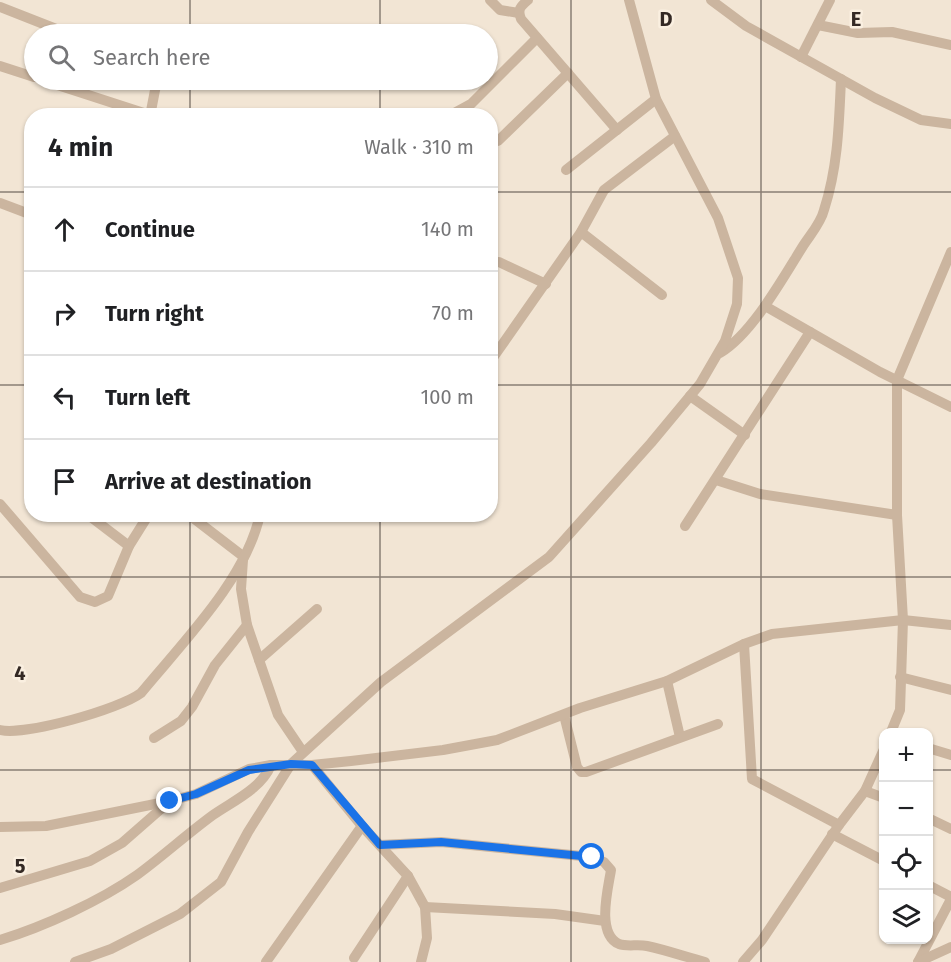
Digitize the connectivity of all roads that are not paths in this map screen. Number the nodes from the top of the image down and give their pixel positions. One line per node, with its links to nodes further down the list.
1 (490, 0): 7 (street)
2 (528, 0): 7 (street)
3 (630, 0): 21 (street)
4 (711, 0): 12 (street)
5 (830, 0): 9 (street)
6 (0, 7): 8 (street)
7 (519, 13): 10 (street)
8 (43, 24)
9 (818, 25): 11 (street); 12 (street)
10 (537, 38): 14 (street); 16 (street)
11 (951, 45)
12 (801, 57): 17 (street)
13 (0, 66): 15 (street)
14 (568, 73): 26 (street); 28 (street)
15 (24, 74)
16 (498, 78)
17 (841, 79): 25 (street); 37 (street)
18 (73, 90): 22 (street)
19 (155, 90): 23 (street)
20 (486, 90): 24 (street)
21 (656, 99): 26 (street); 27 (street)
22 (128, 108)
23 (151, 108)
24 (465, 108)
25 (951, 124)
26 (616, 130): 29 (street)
27 (675, 136): 32 (street); 40 (street)
28 (498, 141)
29 (567, 170)
30 (0, 202): 31 (street)
31 (24, 212)
32 (581, 232): 35 (street); 36 (street)
33 (951, 252): 41 (street)
34 (499, 262): 35 (street)
35 (546, 284): 39 (street)
36 (663, 295)
37 (765, 306): 38 (street); 40 (street)
38 (810, 332): 41 (street); 44 (street)
39 (498, 347)
40 (717, 355): 42 (street)
41 (897, 380): 43 (street); 47 (street)
42 (690, 396): 44 (street); 71 (street)
43 (951, 407)
44 (745, 435): 45 (street)
45 (716, 480): 47 (street); 52 (street)
46 (0, 504): 53 (street)
47 (897, 515): 56 (street)
48 (98, 522): 53 (street)
49 (144, 522): 53 (street)
50 (199, 522): 54 (street)
51 (258, 522): 54 (street)
52 (685, 526)
53 (129, 546)
54 (244, 556): 57 (street); 67 (street)
55 (317, 609): 60 (street)
56 (903, 620): 58 (street); 59 (street); 61 (street)
57 (247, 625): 60 (street); 69 (street)
58 (951, 625)
59 (744, 644): 62 (street); 81 (street)
60 (258, 660): 71 (street)
61 (900, 677): 63 (street); 66 (street)
62 (667, 681): 64 (street); 68 (street)
63 (951, 690)
64 (564, 714): 68 (street); 76 (street)
65 (718, 723): 68 (street)
66 (893, 728)
67 (0, 730)
68 (680, 737)
69 (154, 738)
70 (933, 750): 72 (street)
71 (303, 752): 74 (street)
72 (951, 755)
73 (879, 760): 77 (street)
74 (291, 764): 75 (street); 76 (street); 97 (street)
75 (272, 765): 79 (street); 94 (street)
76 (312, 765): 82 (street)
77 (865, 790): 78 (street); 81 (street)
78 (879, 796)
79 (170, 801): 83 (street); 89 (street)
80 (933, 820): 84 (street)
81 (839, 825): 85 (street)
82 (363, 826): 86 (street); 98 (street)
83 (0, 827)
84 (951, 829)
85 (832, 834): 87 (street); 101 (street)
86 (380, 845): 88 (street); 93 (street)
87 (879, 858)
88 (408, 876): 92 (street); 96 (street)
89 (0, 888)
90 (933, 888): 91 (street)
91 (951, 898): 102 (street)
92 (426, 907): 93 (street); 99 (street)
93 (605, 921): 100 (street)
94 (0, 940)
95 (951, 947): 102 (street)
96 (354, 958)
97 (75, 962)
98 (266, 962)
99 (421, 962)
100 (705, 962)
101 (743, 962)
102 (918, 962)

